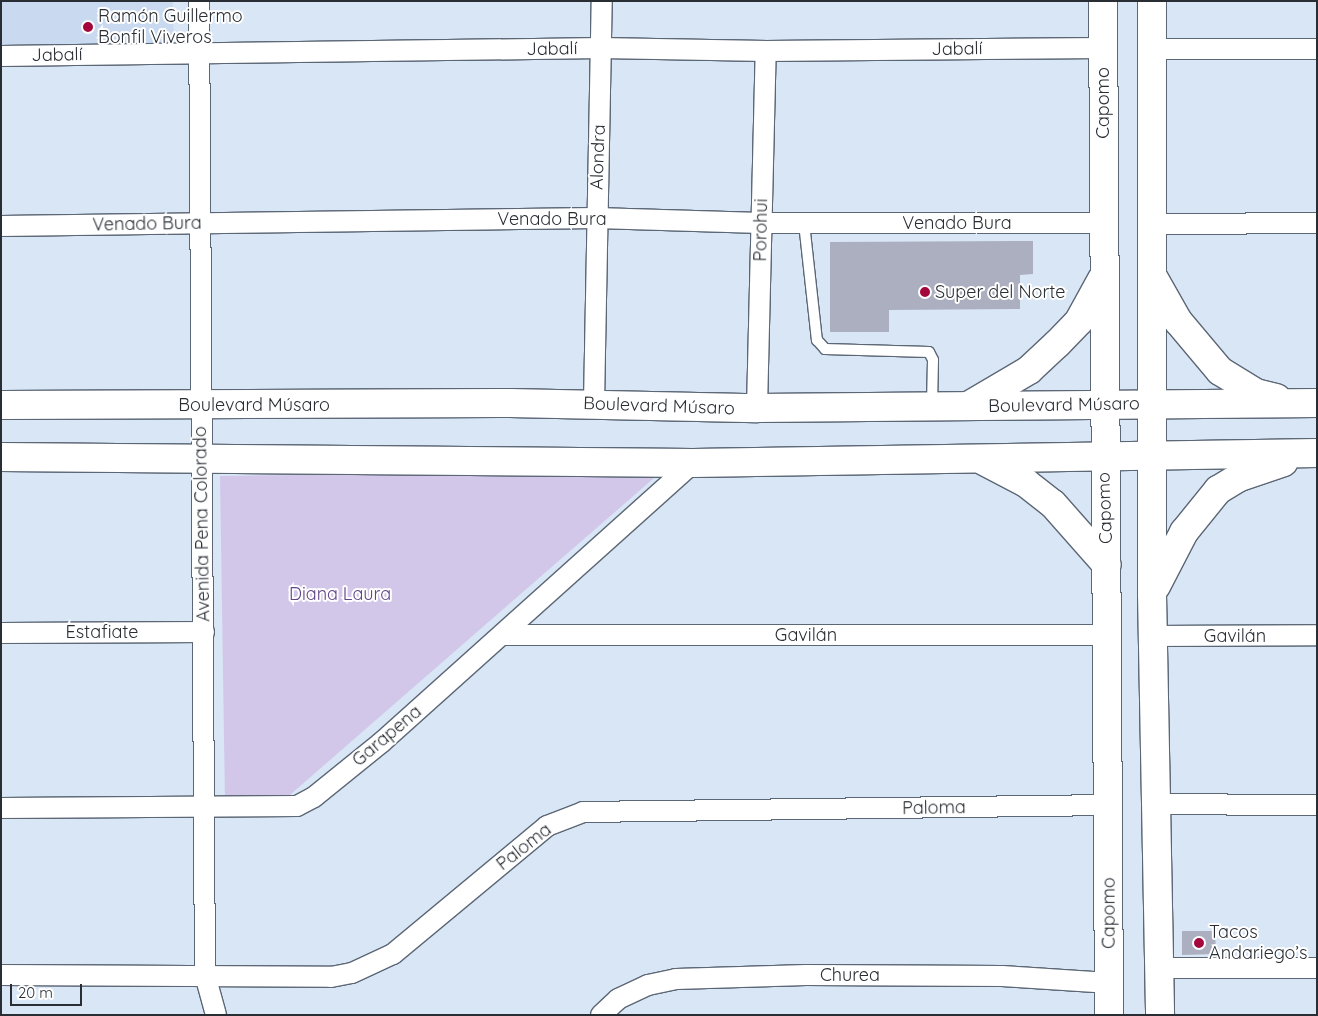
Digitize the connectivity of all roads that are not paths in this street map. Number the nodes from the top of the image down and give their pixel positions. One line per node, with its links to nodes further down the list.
1 (199, 1): 10 (street, Avenida Pena Colorado)
2 (602, 1): 5 (street, Alondra)
3 (1103, 1): 6 (street, Capomo)
4 (1152, 1): 7 (street)
5 (601, 48): 9 (street, Jabalí); 10 (street, Jabalí); 12 (street, Alondra)
6 (1103, 48): 9 (street, Jabalí); 16 (street, Capomo)
7 (1152, 49): 8 (street); 18 (street)
8 (1317, 49)
9 (766, 51): 14 (street, Porohui)
10 (199, 54): 11 (street, Jabalí); 13 (street, Avenida Pena Colorado)
11 (1, 56)
12 (596, 218): 13 (street, Venado Bura); 14 (street, Venado Bura); 22 (street, Alondra)
13 (200, 223): 19 (street, Venado Bura); 26 (street, Avenida Pena Colorado)
14 (761, 223): 15 (street, Venado Bura); 29 (street, Porohui)
15 (804, 223): 16 (street, Venado Bura); 30 (lane)
16 (1102, 223): 21 (street, Capomo)
17 (1317, 223): 18 (street)
18 (1152, 224): 20 (street)
19 (1, 226)
20 (1152, 274): 23 (street); 24 (street)
21 (1103, 277): 27 (street, Capomo); 28 (street)
22 (594, 403): 26 (street, Boulevard Músaro); 29 (street, Boulevard Músaro)
23 (1152, 404): 24 (street, Boulevard Músaro); 27 (street, Boulevard Músaro); 32 (street)
24 (1307, 404)
25 (1, 405): 26 (street, Boulevard Músaro)
26 (200, 406): 35 (street, Avenida Pena Colorado)
27 (1103, 406): 28 (street, Boulevard Músaro); 34 (street, Capomo)
28 (967, 407): 30 (street, Boulevard Músaro)
29 (757, 408): 30 (street, Boulevard Músaro)
30 (932, 408)
31 (1312, 453): 32 (street); 39 (street)
32 (1152, 457): 34 (street); 39 (street)
33 (1, 458): 35 (street)
34 (1104, 458): 36 (street); 38 (street, Capomo)
35 (200, 459): 37 (street); 40 (street, Avenida Pena Colorado)
36 (980, 459): 37 (street); 38 (street)
37 (694, 463): 42 (street, Garapena)
38 (1107, 565): 43 (street, Capomo)
39 (1152, 594): 44 (street)
40 (204, 632): 41 (street, Estafiate); 50 (street, Avenida Pena Colorado)
41 (1, 633)
42 (504, 635): 43 (street, Gavilán); 50 (street, Garapena)
43 (1108, 635): 47 (street, Capomo)
44 (1152, 636): 45 (street, Gavilán); 46 (street)
45 (1317, 636)
46 (1155, 804): 48 (street); 51 (street)
47 (1110, 805): 54 (street, Paloma); 55 (street, Capomo)
48 (1317, 806)
49 (1, 808): 50 (street, Garapena)
50 (205, 808): 54 (street, Avenida Pena Colorado)
51 (1159, 968): 52 (street); 59 (street)
52 (1317, 968)
53 (1, 975): 54 (street, Paloma)
54 (205, 975): 56 (street, Avenida Pena Colorado)
55 (1109, 982): 57 (street, Churea); 58 (street, Capomo)
56 (216, 1015)
57 (601, 1015)
58 (1109, 1015)
59 (1160, 1015)

